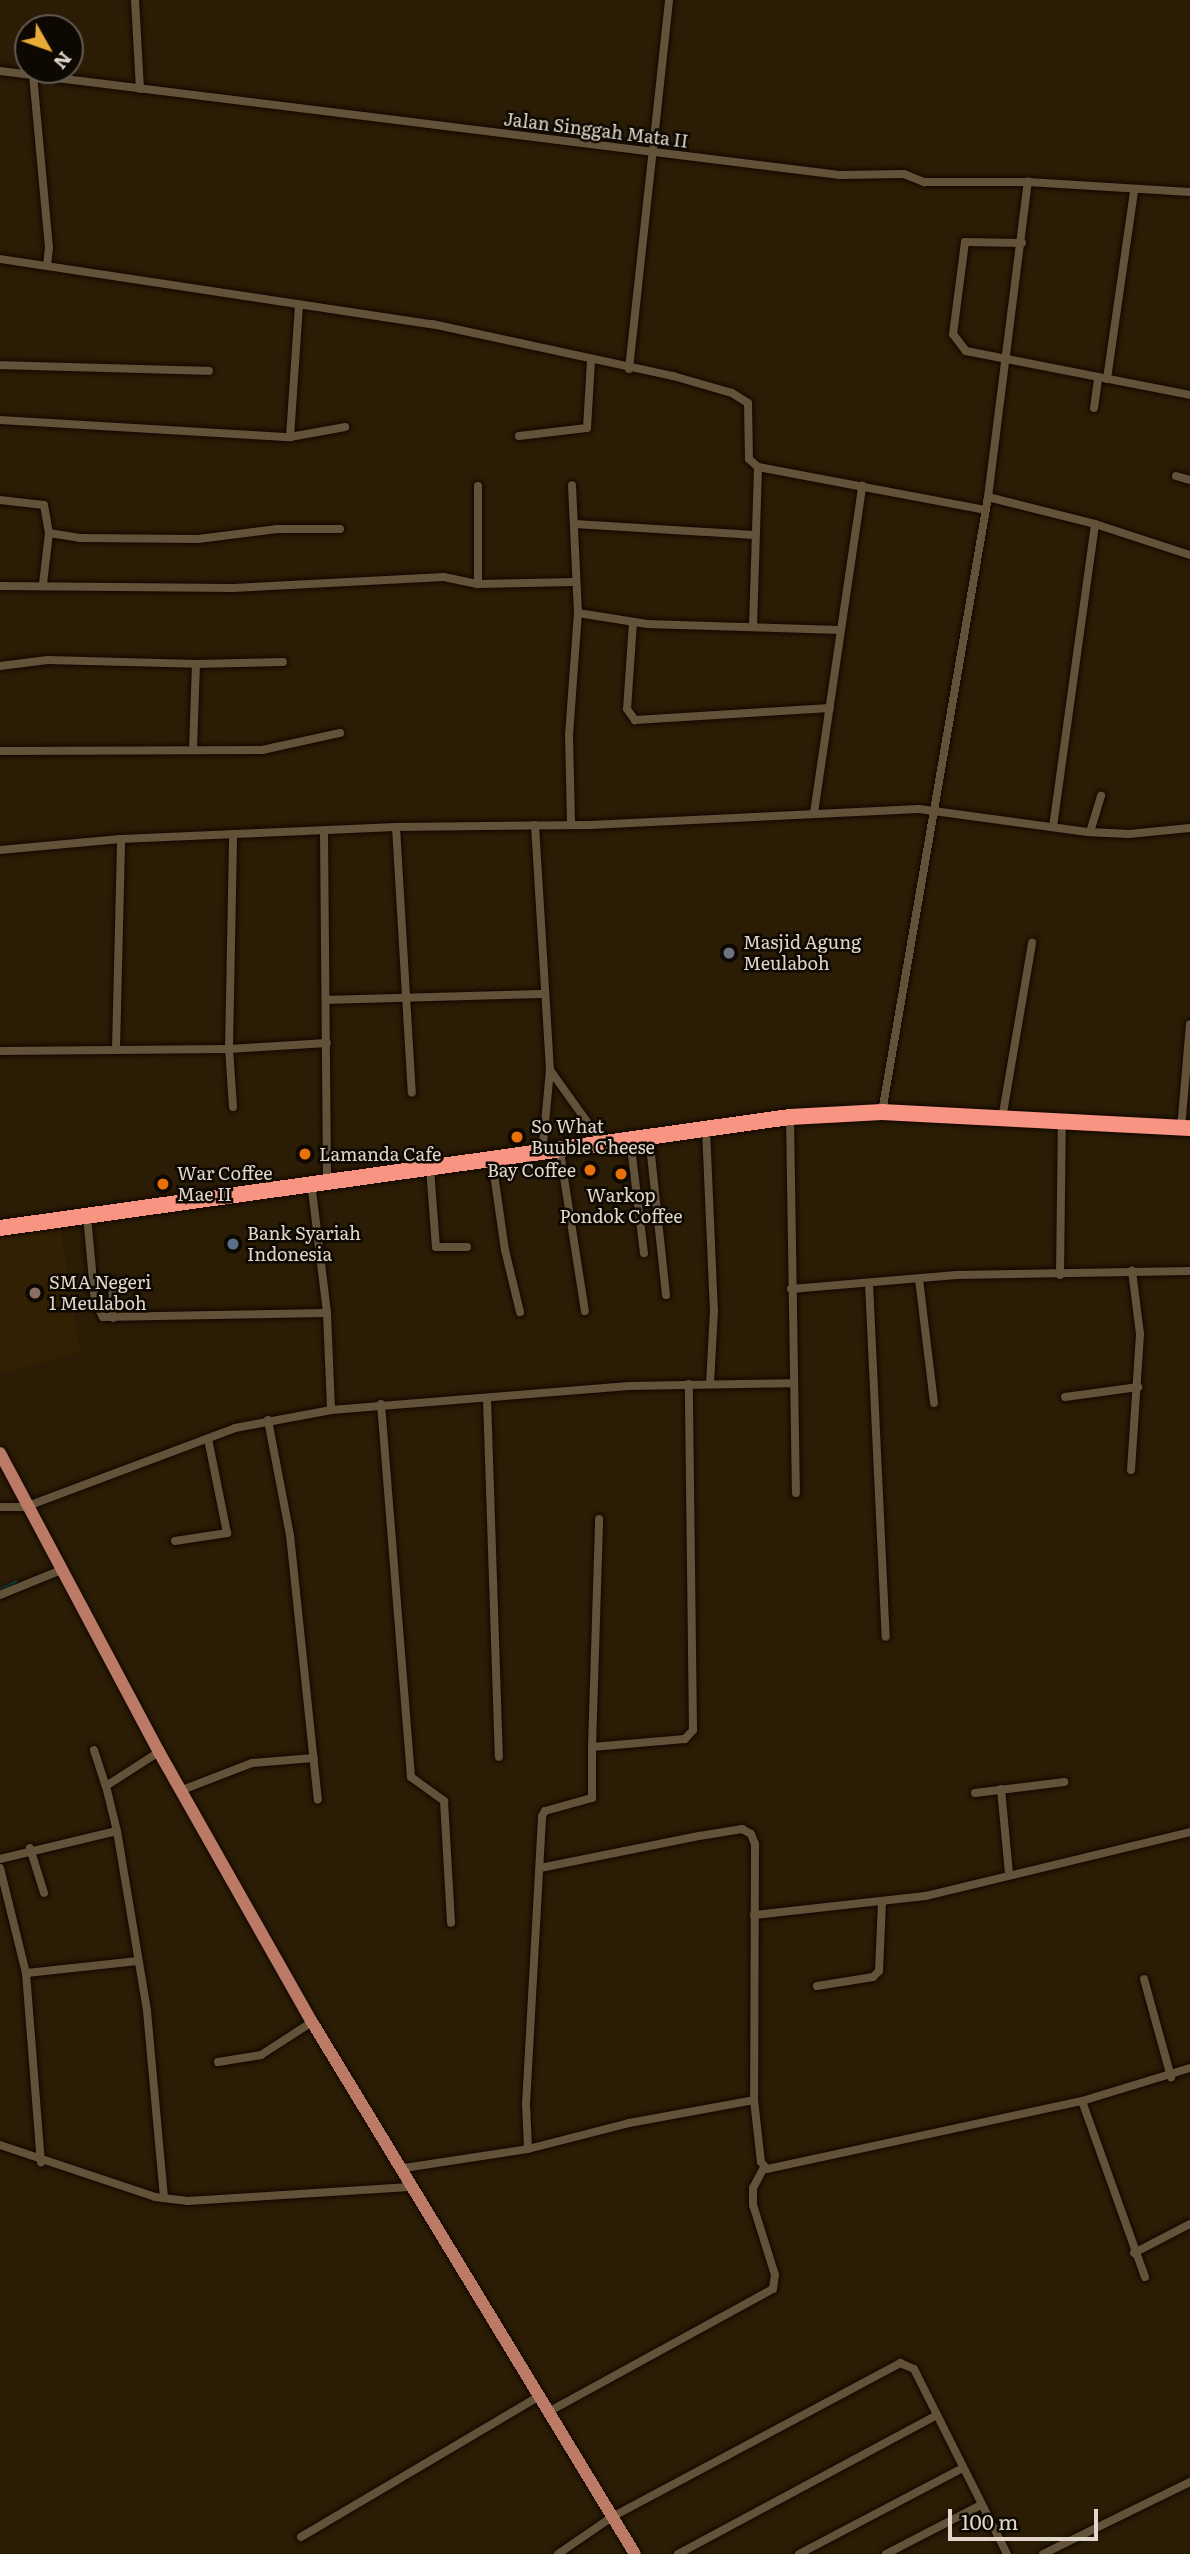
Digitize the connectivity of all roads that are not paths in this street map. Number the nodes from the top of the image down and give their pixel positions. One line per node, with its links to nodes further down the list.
1 (135, 0): 5 (street)
2 (669, 0): 6 (street)
3 (84, 82): 5 (street, Jalan Singgah Mata II)
4 (34, 84): 12 (street)
5 (140, 89): 6 (street, Jalan Singgah Mata II)
6 (651, 151): 7 (street, Jalan Singgah Mata II); 16 (street)
7 (1028, 182): 8 (street, Jalan Singgah Mata II); 10 (street)
8 (1134, 191): 9 (street, Jalan Singgah Mata II); 19 (street)
9 (1190, 192)
10 (1022, 243): 15 (street); 15 (street)
11 (0, 259): 12 (street)
12 (47, 262): 13 (street)
13 (299, 304): 14 (street); 25 (street)
14 (591, 361): 16 (street); 24 (street)
15 (1003, 361): 19 (street); 32 (street)
16 (630, 363): 26 (street)
17 (0, 365): 18 (street)
18 (209, 371)
19 (1102, 378): 20 (street); 21 (street)
20 (1190, 395)
21 (1094, 408)
22 (0, 420): 25 (street)
23 (345, 427): 25 (street)
24 (519, 436)
25 (290, 437)
26 (758, 467): 31 (street); 39 (street)
27 (1176, 477): 28 (street)
28 (1190, 480)
29 (572, 485): 35 (street)
30 (478, 486): 43 (street)
31 (863, 486): 34 (street); 48 (street)
32 (988, 498): 34 (street); 36 (street)
33 (0, 500): 38 (street)
34 (985, 510): 57 (street)
35 (575, 524): 39 (street); 41 (street)
36 (1096, 524): 40 (street); 62 (street)
37 (341, 529): 38 (street)
38 (48, 533): 42 (street)
39 (754, 536): 47 (street)
40 (1190, 555)
41 (574, 582): 43 (street); 45 (street)
42 (43, 584): 43 (street); 44 (street)
43 (478, 584)
44 (0, 586)
45 (578, 613): 46 (street); 59 (street)
46 (633, 622): 47 (street); 52 (street)
47 (753, 627): 48 (street)
48 (840, 630): 52 (street)
49 (283, 662): 50 (street)
50 (196, 664): 51 (street); 54 (street)
51 (0, 666)
52 (830, 708): 58 (street)
53 (340, 733): 54 (street)
54 (193, 749): 55 (street)
55 (0, 751)
56 (1101, 796): 65 (street)
57 (930, 812): 58 (street); 62 (street); 81 (street)
58 (814, 813): 59 (street)
59 (571, 822): 60 (street)
60 (535, 825): 61 (street); 70 (street)
61 (396, 827): 64 (street); 71 (street)
62 (1053, 827): 65 (street)
63 (1190, 828): 65 (street)
64 (324, 832): 66 (street); 72 (street)
65 (1090, 832)
66 (233, 834): 67 (street); 76 (street)
67 (121, 839): 68 (street); 75 (street)
68 (0, 850)
69 (1032, 943): 83 (street)
70 (545, 994): 71 (street); 78 (street)
71 (408, 995): 72 (street); 79 (street)
72 (328, 1000): 74 (street)
73 (1190, 1024): 85 (street)
74 (327, 1043): 76 (street); 94 (street)
75 (116, 1049): 76 (street); 77 (street)
76 (229, 1049): 80 (street)
77 (0, 1051)
78 (550, 1070): 89 (street); 91 (street)
79 (412, 1093)
80 (233, 1108)
81 (882, 1112): 82 (highway); 83 (highway)
82 (790, 1117): 86 (highway); 105 (street)
83 (1002, 1119): 84 (highway)
84 (1062, 1121): 85 (highway); 101 (street)
85 (1186, 1128)
86 (706, 1129): 87 (highway); 113 (street)
87 (649, 1136): 88 (highway); 106 (street)
88 (630, 1139): 89 (highway); 98 (street)
89 (603, 1144): 90 (highway)
90 (560, 1152): 91 (highway); 107 (street)
91 (542, 1154): 92 (highway)
92 (492, 1160): 93 (highway); 108 (street)
93 (430, 1168): 94 (highway); 97 (street)
94 (319, 1181): 95 (highway); 109 (street)
95 (87, 1216): 96 (highway); 110 (street)
96 (0, 1228)
97 (467, 1247)
98 (644, 1253)
99 (1132, 1271): 100 (street); 101 (street); 114 (street)
100 (1190, 1271)
101 (1060, 1275): 102 (street)
102 (919, 1279): 104 (street); 117 (street)
103 (112, 1281): 110 (street)
104 (869, 1283): 105 (street); 131 (street)
105 (791, 1289): 111 (street)
106 (666, 1295)
107 (584, 1311)
108 (520, 1312)
109 (327, 1313): 110 (street); 119 (street)
110 (113, 1318)
111 (793, 1383): 113 (street); 124 (street)
112 (690, 1384): 113 (street); 116 (street); 132 (street)
113 (710, 1384)
114 (1138, 1387): 115 (street); 123 (street)
115 (1065, 1397)
116 (487, 1399): 118 (street); 135 (street)
117 (934, 1403)
118 (381, 1404): 119 (street); 153 (street)
119 (331, 1410): 120 (street)
120 (268, 1420): 121 (street); 136 (street)
121 (208, 1439): 126 (street); 128 (street)
122 (0, 1453): 126 (main road)
123 (1131, 1469)
124 (796, 1493)
125 (0, 1507): 126 (street)
126 (25, 1507): 129 (main road)
127 (599, 1519): 132 (street)
128 (175, 1541)
129 (61, 1570): 130 (street); 134 (main road)
130 (0, 1594)
131 (886, 1637)
132 (592, 1747): 148 (street)
133 (94, 1751): 138 (street)
134 (159, 1752): 138 (street); 140 (main road)
135 (499, 1757)
136 (314, 1758): 140 (street); 142 (street)
137 (1064, 1782): 139 (street)
138 (106, 1786): 143 (street)
139 (1001, 1789): 141 (street); 149 (street)
140 (183, 1790): 158 (main road)
141 (975, 1793)
142 (318, 1800)
143 (117, 1830): 145 (street); 154 (street)
144 (1190, 1832): 149 (street)
145 (30, 1848): 146 (street); 150 (street)
146 (0, 1859)
147 (0, 1868): 155 (street)
148 (540, 1868): 152 (street); 165 (street)
149 (1009, 1873): 151 (street)
150 (44, 1893)
151 (882, 1901): 152 (street); 157 (street)
152 (754, 1915): 162 (street)
153 (451, 1923)
154 (138, 1961): 155 (street); 170 (street)
155 (26, 1972): 166 (street)
156 (1144, 1979): 161 (street)
157 (817, 1986)
158 (312, 2022): 159 (street); 168 (main road)
159 (218, 2062)
160 (1190, 2068): 161 (street)
161 (1171, 2077): 163 (street)
162 (754, 2100): 165 (street); 167 (street)
163 (1082, 2101): 167 (street); 172 (street)
164 (0, 2145): 166 (street)
165 (528, 2148): 168 (street)
166 (41, 2162): 170 (street)
167 (764, 2167): 175 (street)
168 (404, 2168): 169 (main road)
169 (410, 2187): 170 (street); 174 (main road)
170 (164, 2198)
171 (1190, 2224): 172 (street)
172 (1134, 2253): 173 (street)
173 (1145, 2277)
174 (539, 2396): 175 (main road); 181 (street)
175 (550, 2411): 180 (main road)
176 (937, 2414): 177 (street); 180 (street); 184 (street)
177 (963, 2468): 179 (street); 185 (street)
178 (1190, 2482): 188 (street)
179 (982, 2505): 186 (street); 187 (street)
180 (612, 2517): 182 (street); 183 (main road)
181 (301, 2537)
182 (558, 2554)
183 (635, 2554)
184 (678, 2554)
185 (799, 2554)
186 (886, 2554)
187 (1007, 2554)
188 (1043, 2554)

